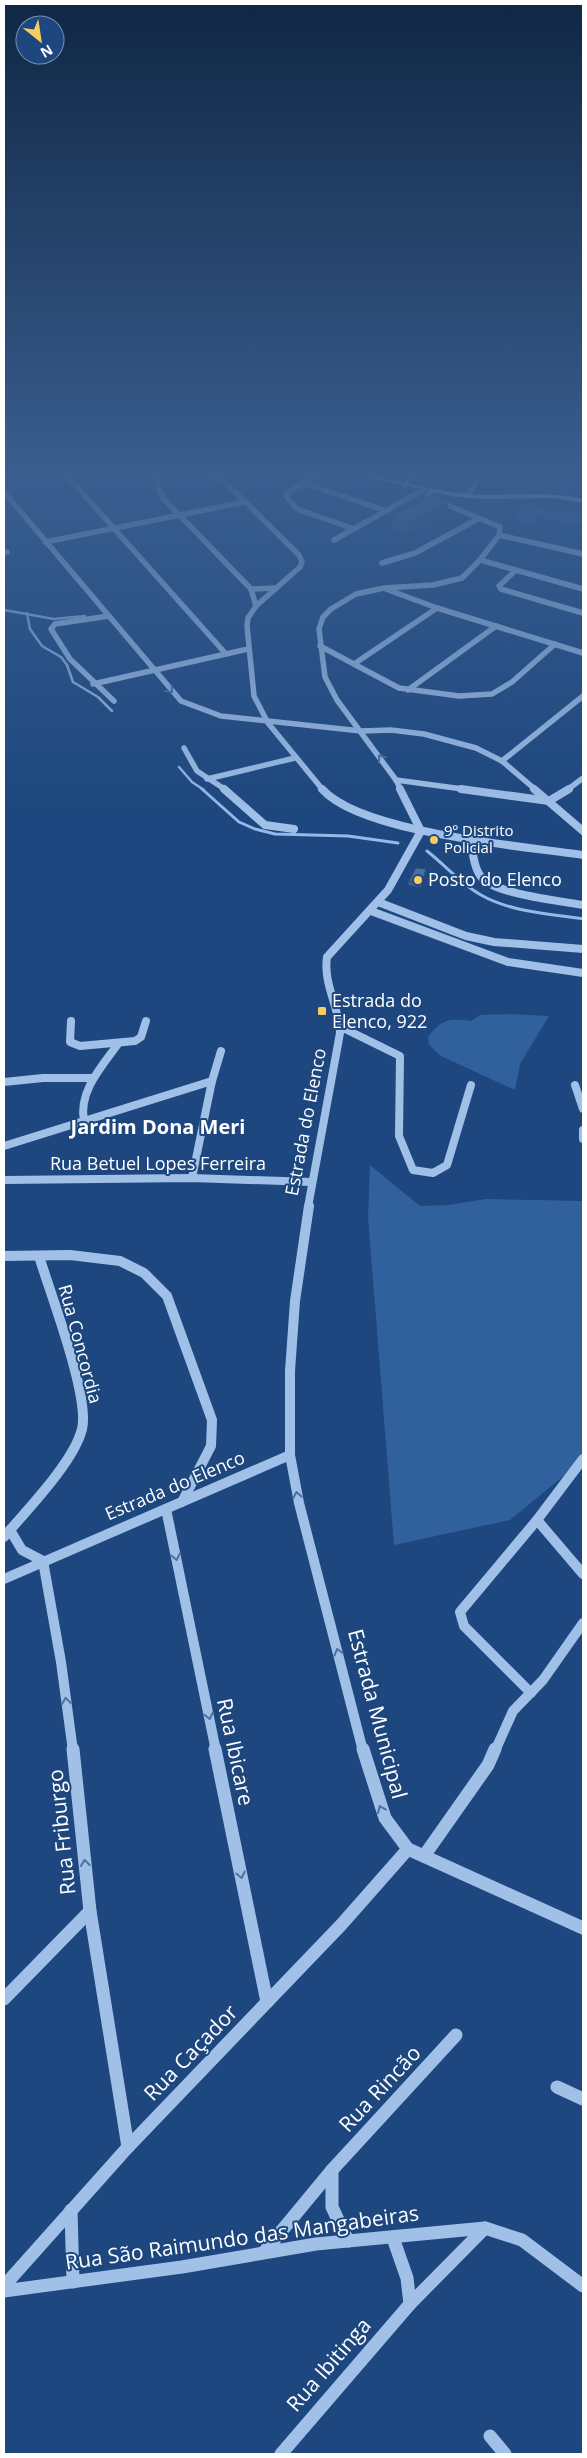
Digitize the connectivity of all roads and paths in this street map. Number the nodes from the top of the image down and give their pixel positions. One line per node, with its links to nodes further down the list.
1 (81, 584): 15 (street)
2 (162, 584): 21 (street)
3 (246, 584): 10 (street)
4 (281, 584): 8 (street)
5 (437, 584): 9 (street)
6 (503, 584): 14 (street)
7 (564, 584): 11 (street)
8 (276, 588): 10 (street); 12 (street)
9 (384, 588): 13 (street); 18 (street)
10 (251, 589): 12 (street)
11 (583, 589)
12 (256, 606): 19 (street)
13 (437, 608): 16 (street); 22 (street)
14 (583, 613)
15 (109, 616): 23 (street); 24 (street)
16 (496, 626): 17 (street); 25 (street)
17 (555, 644): 20 (street); 25 (street)
18 (320, 646): 22 (street); 29 (street)
19 (248, 649): 21 (street); 28 (street)
20 (583, 653)
21 (226, 654): 23 (street)
22 (354, 664): 25 (street)
23 (153, 670): 24 (street); 28 (street, one-way to 28)
24 (92, 684): 27 (street)
25 (408, 690)
26 (583, 696): 32 (street)
27 (114, 702)
28 (268, 722): 29 (street); 31 (street)
29 (361, 731): 32 (street); 35 (street, one-way to 29)
30 (184, 748): 34 (street)
31 (295, 758): 34 (street); 38 (street)
32 (502, 762): 36 (street)
33 (583, 778): 36 (street)
34 (207, 779): 37 (street)
35 (396, 780): 36 (street); 38 (street)
36 (549, 801): 39 (street)
37 (294, 829)
38 (421, 831): 40 (street); 42 (street, Estrada do Elenco)
39 (583, 831)
40 (470, 837): 41 (street); 43 (street)
41 (583, 855)
42 (378, 902): 44 (street, Estrada do Elenco); 45 (street)
43 (583, 905)
44 (371, 911): 46 (street); 49 (street, Estrada do Elenco)
45 (583, 949)
46 (583, 973)
47 (71, 1021): 50 (street)
48 (146, 1021): 50 (street)
49 (340, 1027): 55 (street); 64 (street, Estrada do Elenco)
50 (118, 1044): 52 (street)
51 (221, 1051): 53 (street)
52 (93, 1078): 54 (street); 58 (street)
53 (212, 1081): 58 (street); 62 (street)
54 (4, 1082)
55 (471, 1085)
56 (575, 1086): 57 (street)
57 (583, 1109)
58 (84, 1121): 61 (street)
59 (583, 1130): 60 (street)
60 (583, 1139)
61 (4, 1146)
62 (192, 1178): 63 (street, Rua Betuel Lopes Ferreira); 64 (street, Rua Betuel Lopes Ferreira)
63 (4, 1180)
64 (312, 1182): 67 (street, Estrada do Elenco)
65 (4, 1256): 66 (street)
66 (39, 1256): 69 (street); 72 (street, Rua Concordia)
67 (290, 1456): 69 (street, Estrada do Elenco); 78 (street, Estrada Municipal, one-way to 67)
68 (583, 1459): 71 (street)
69 (182, 1502): 70 (street, Estrada do Elenco)
70 (166, 1509): 73 (street, Estrada do Elenco); 83 (street, Rua Ibicare, one-way to 83)
71 (537, 1520): 74 (street); 77 (street)
72 (7, 1533): 73 (street)
73 (43, 1561): 75 (street, Estrada do Elenco); 80 (street, Rua Friburgo, one-way to 73)
74 (583, 1574)
75 (4, 1579)
76 (583, 1624): 77 (street)
77 (531, 1693): 79 (street)
78 (408, 1849): 79 (street, Estrada Municipal); 83 (street, Rua Caçador)
79 (424, 1856): 81 (street, Estrada Municipal)
80 (90, 1911): 82 (street); 87 (street, Rua Friburgo)
81 (583, 1928)
82 (4, 1999)
83 (267, 2002): 87 (street, Rua Caçador)
84 (456, 2035): 88 (street, Rua Rincão)
85 (557, 2087): 86 (street)
86 (583, 2100)
87 (128, 2147): 89 (street, Rua Caçador)
88 (332, 2170): 92 (street); 93 (street, Rua Rincão)
89 (72, 2210): 94 (street); 95 (street, Rua Caçador)
90 (485, 2228): 91 (street, Rua São Raimundo das Mangabeiras); 96 (street); 98 (street, Rua Ibitinga)
91 (393, 2238): 92 (street, Rua São Raimundo das Mangabeiras); 98 (street)
92 (348, 2241): 93 (street, Rua São Raimundo das Mangabeiras)
93 (265, 2251): 94 (street, Rua São Raimundo das Mangabeiras)
94 (73, 2282): 97 (street, Rua São Raimundo das Mangabeiras)
95 (4, 2286)
96 (583, 2286)
97 (4, 2291)
98 (410, 2304): 100 (street, Rua Ibitinga)
99 (490, 2436): 101 (street)
100 (280, 2454)
101 (506, 2454)

